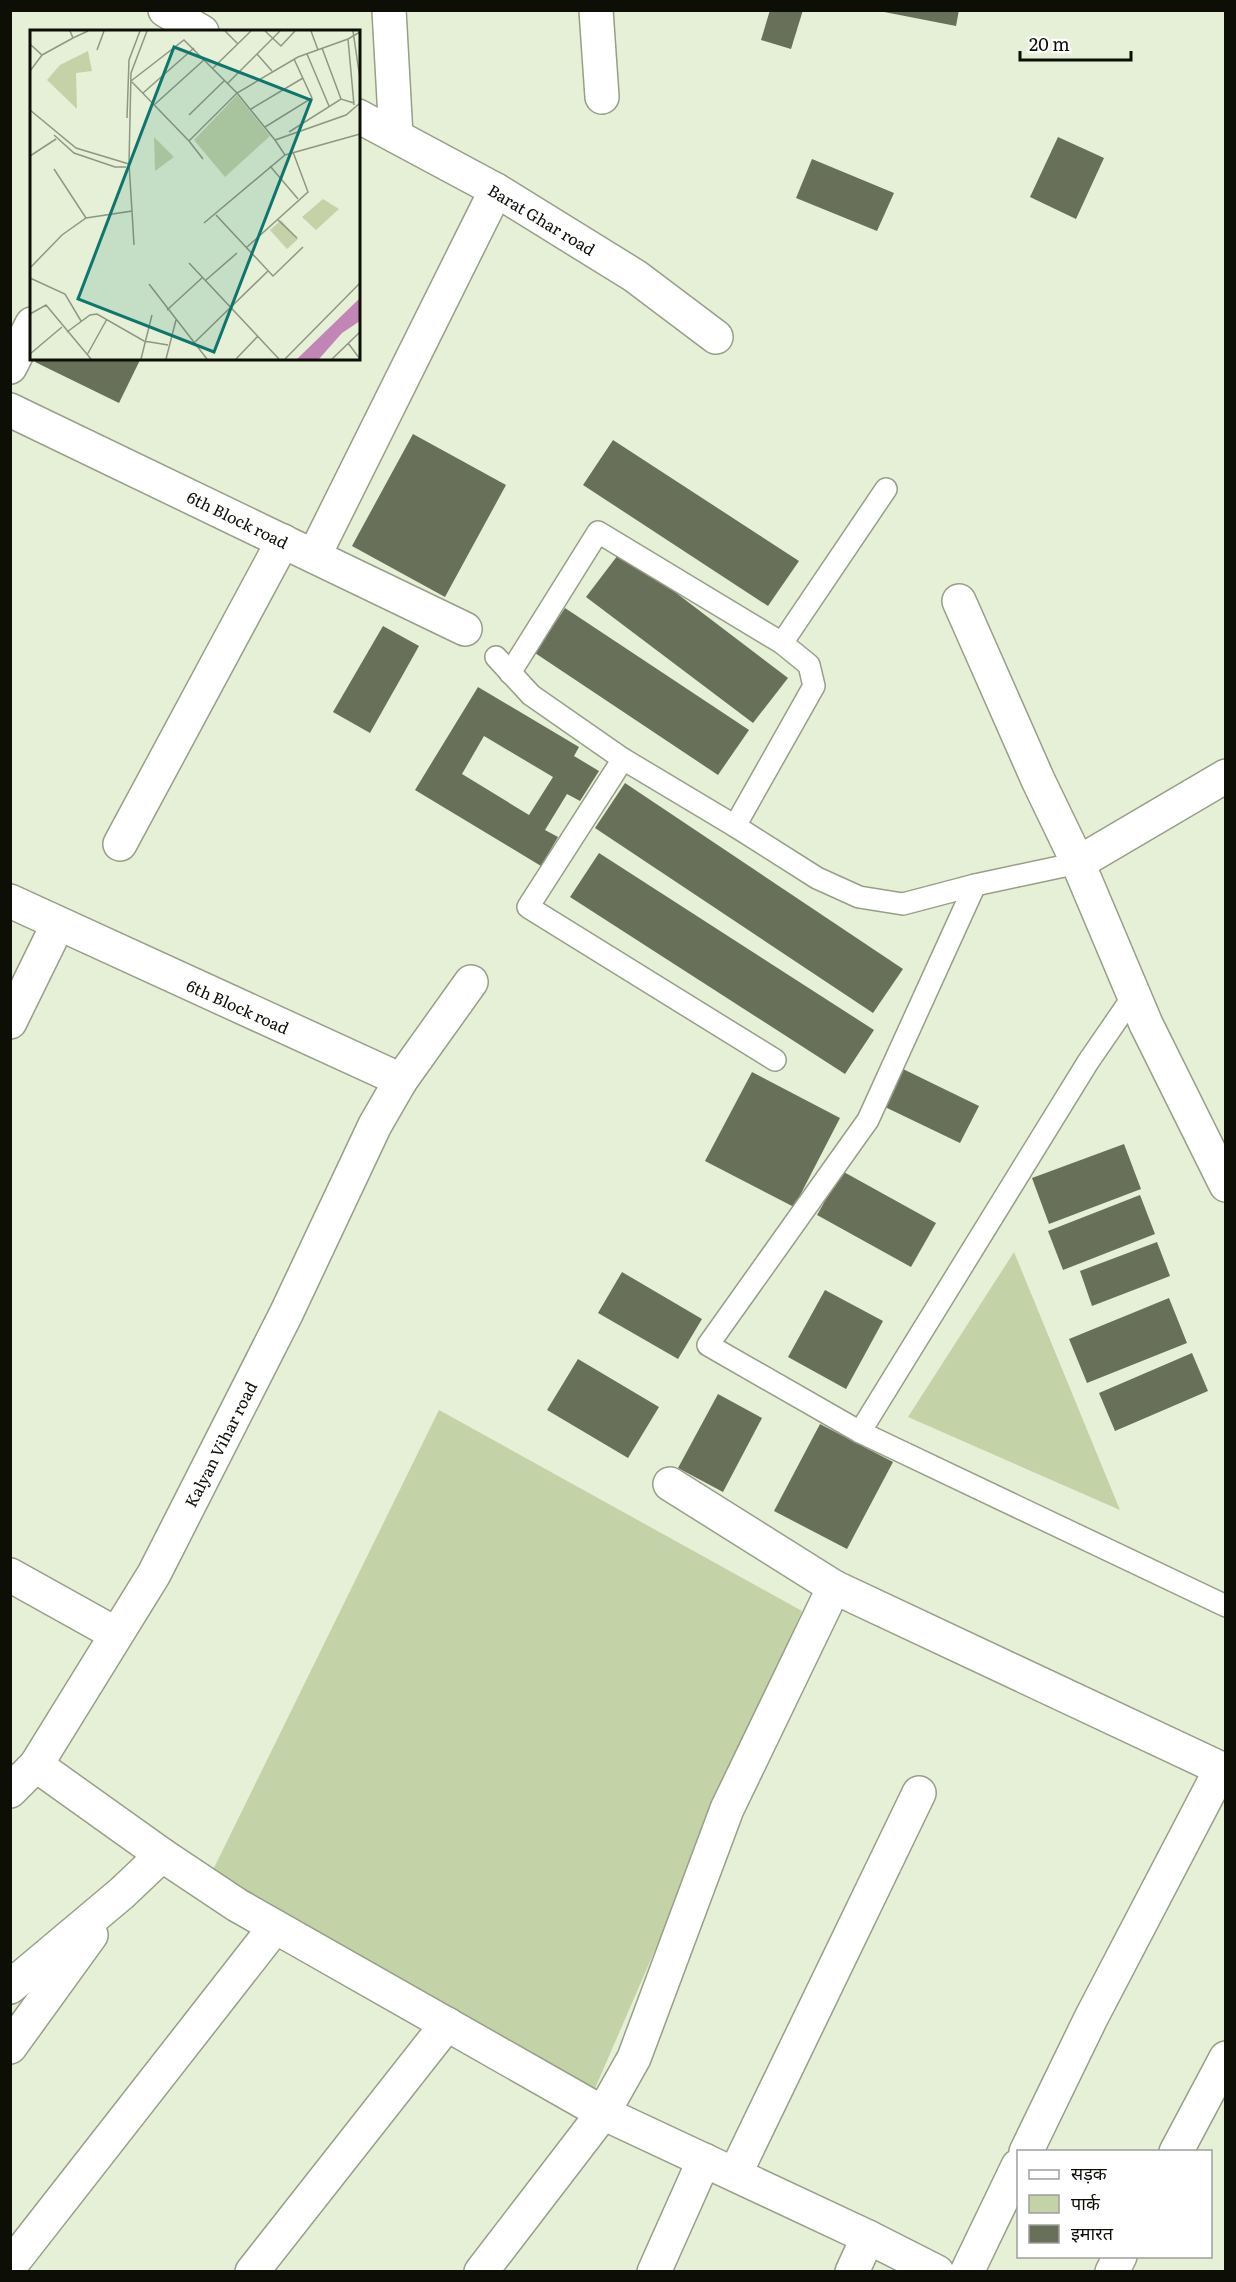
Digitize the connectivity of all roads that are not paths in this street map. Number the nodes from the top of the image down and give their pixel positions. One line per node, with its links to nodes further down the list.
1 (389, 10): 5 (street)
2 (596, 10): 3 (street)
3 (602, 97)
4 (360, 117): 5 (street, Barat Ghar road)
5 (396, 136): 6 (street, Barat Ghar road)
6 (496, 190): 8 (street, Barat Ghar road); 13 (street)
7 (30, 328): 9 (street)
8 (716, 337)
9 (10, 367)
10 (10, 410): 12 (street, 6th Block road)
11 (886, 489): 16 (lane)
12 (283, 541): 13 (street, 6th Block road); 22 (street)
13 (314, 556): 15 (street, 6th Block road)
14 (959, 601): 23 (street)
15 (465, 629)
16 (782, 643): 18 (lane); 21 (lane)
17 (496, 657): 18 (lane)
18 (510, 673): 19 (lane)
19 (623, 759): 21 (lane); 30 (lane)
20 (1226, 776): 23 (street)
21 (735, 826): 24 (lane)
22 (120, 844)
23 (1078, 864): 24 (lane); 28 (street)
24 (975, 885): 33 (lane)
25 (10, 901): 26 (street, 6th Block road)
26 (58, 924): 29 (street); 31 (street, 6th Block road)
27 (471, 982): 31 (street, Kalyan Vihar road)
28 (1134, 995): 32 (street); 33 (lane)
29 (10, 1022)
30 (775, 1060)
31 (401, 1080): 38 (street, Kalyan Vihar road)
32 (1226, 1185)
33 (860, 1432): 37 (lane)
34 (670, 1484): 36 (street)
35 (10, 1575): 38 (street)
36 (834, 1587): 40 (street); 50 (street)
37 (1226, 1606)
38 (117, 1634): 39 (street, Kalyan Vihar road)
39 (36, 1765): 41 (street, Kalyan Vihar road); 43 (street)
40 (1223, 1770): 51 (street)
41 (10, 1791)
42 (919, 1793): 55 (street)
43 (162, 1856): 44 (street); 45 (street)
44 (122, 1893): 46 (street); 48 (street)
45 (275, 1927): 47 (street); 57 (street)
46 (10, 1987)
47 (447, 2024): 50 (street); 58 (street)
48 (10, 2047)
49 (1226, 2058): 52 (street)
50 (603, 2113): 53 (street); 59 (street)
51 (1026, 2150)
52 (1177, 2150)
53 (704, 2160): 55 (street); 60 (street)
54 (1017, 2168): 63 (street)
55 (735, 2175): 56 (street)
56 (868, 2237): 61 (street); 62 (street)
57 (10, 2266)
58 (252, 2271)
59 (481, 2271)
60 (654, 2271)
61 (852, 2271)
62 (938, 2271)
63 (966, 2271)

